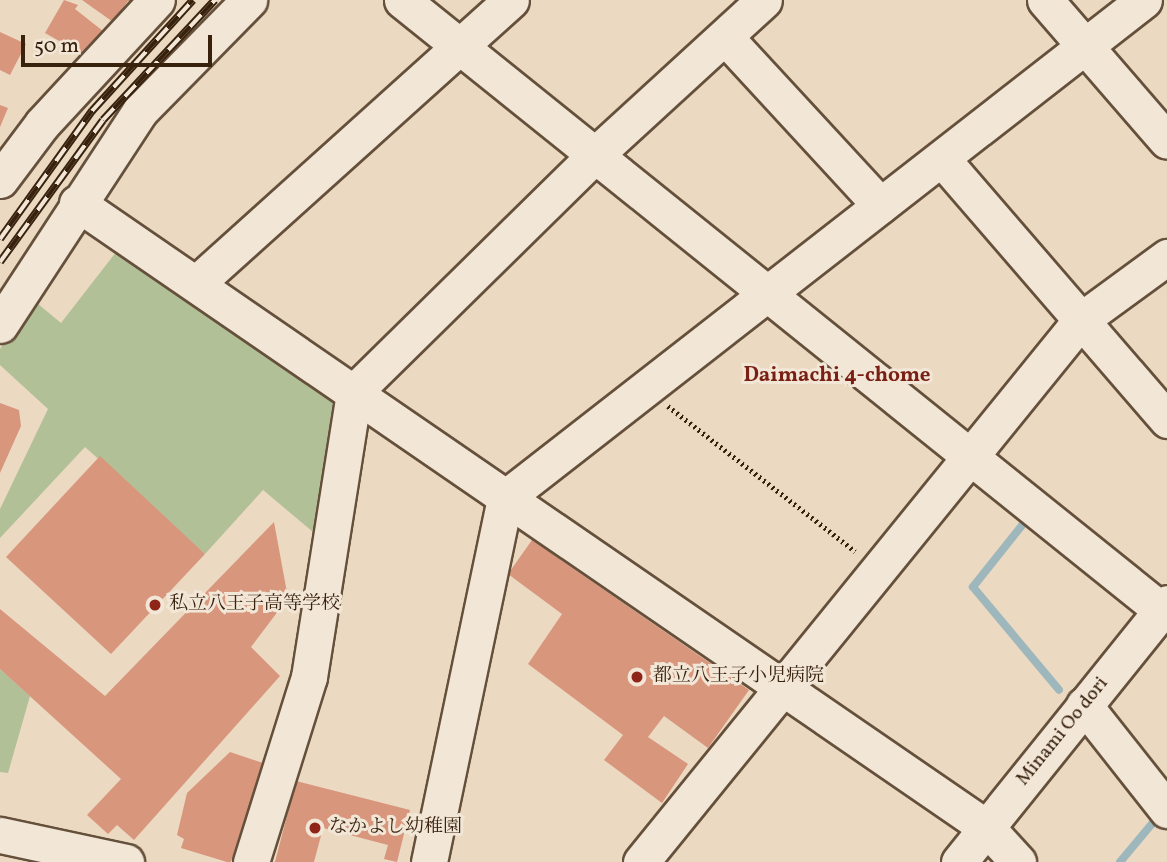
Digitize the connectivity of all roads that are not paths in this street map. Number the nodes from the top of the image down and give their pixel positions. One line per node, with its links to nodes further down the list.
1 (158, 0): 12 (street)
2 (249, 0): 16 (street)
3 (402, 0): 9 (street)
4 (511, 0): 9 (street)
5 (764, 0): 8 (street)
6 (1045, 0): 10 (street)
7 (1144, 0): 10 (street)
8 (725, 37): 13 (street); 17 (street)
9 (459, 47): 13 (street); 19 (street)
10 (1085, 48): 11 (street); 14 (street)
11 (1167, 141)
12 (11, 148): 15 (street)
13 (595, 155): 20 (street); 23 (street)
14 (942, 159): 17 (street); 21 (street)
15 (0, 180)
16 (78, 203): 19 (street); 22 (street)
17 (880, 205): 20 (street)
18 (1167, 257): 21 (street)
19 (198, 282): 23 (street)
20 (767, 292): 25 (street); 26 (street)
21 (1081, 320): 24 (street); 25 (street)
22 (0, 325)
23 (354, 392): 26 (street); 35 (street)
24 (1164, 409)
25 (969, 453): 27 (street); 28 (street)
26 (505, 498): 28 (street); 36 (street)
27 (1164, 606): 29 (street, Minami Oo dori)
28 (780, 686): 31 (street); 37 (street)
29 (1084, 705): 30 (street); 31 (street, Minami Oo dori)
30 (1167, 810)
31 (987, 828): 38 (street, Minami Oo dori); 39 (street)
32 (0, 835): 33 (street)
33 (35, 853): 34 (street)
34 (126, 862)
35 (251, 862)
36 (429, 862)
37 (640, 862)
38 (960, 862)
39 (1018, 862)

